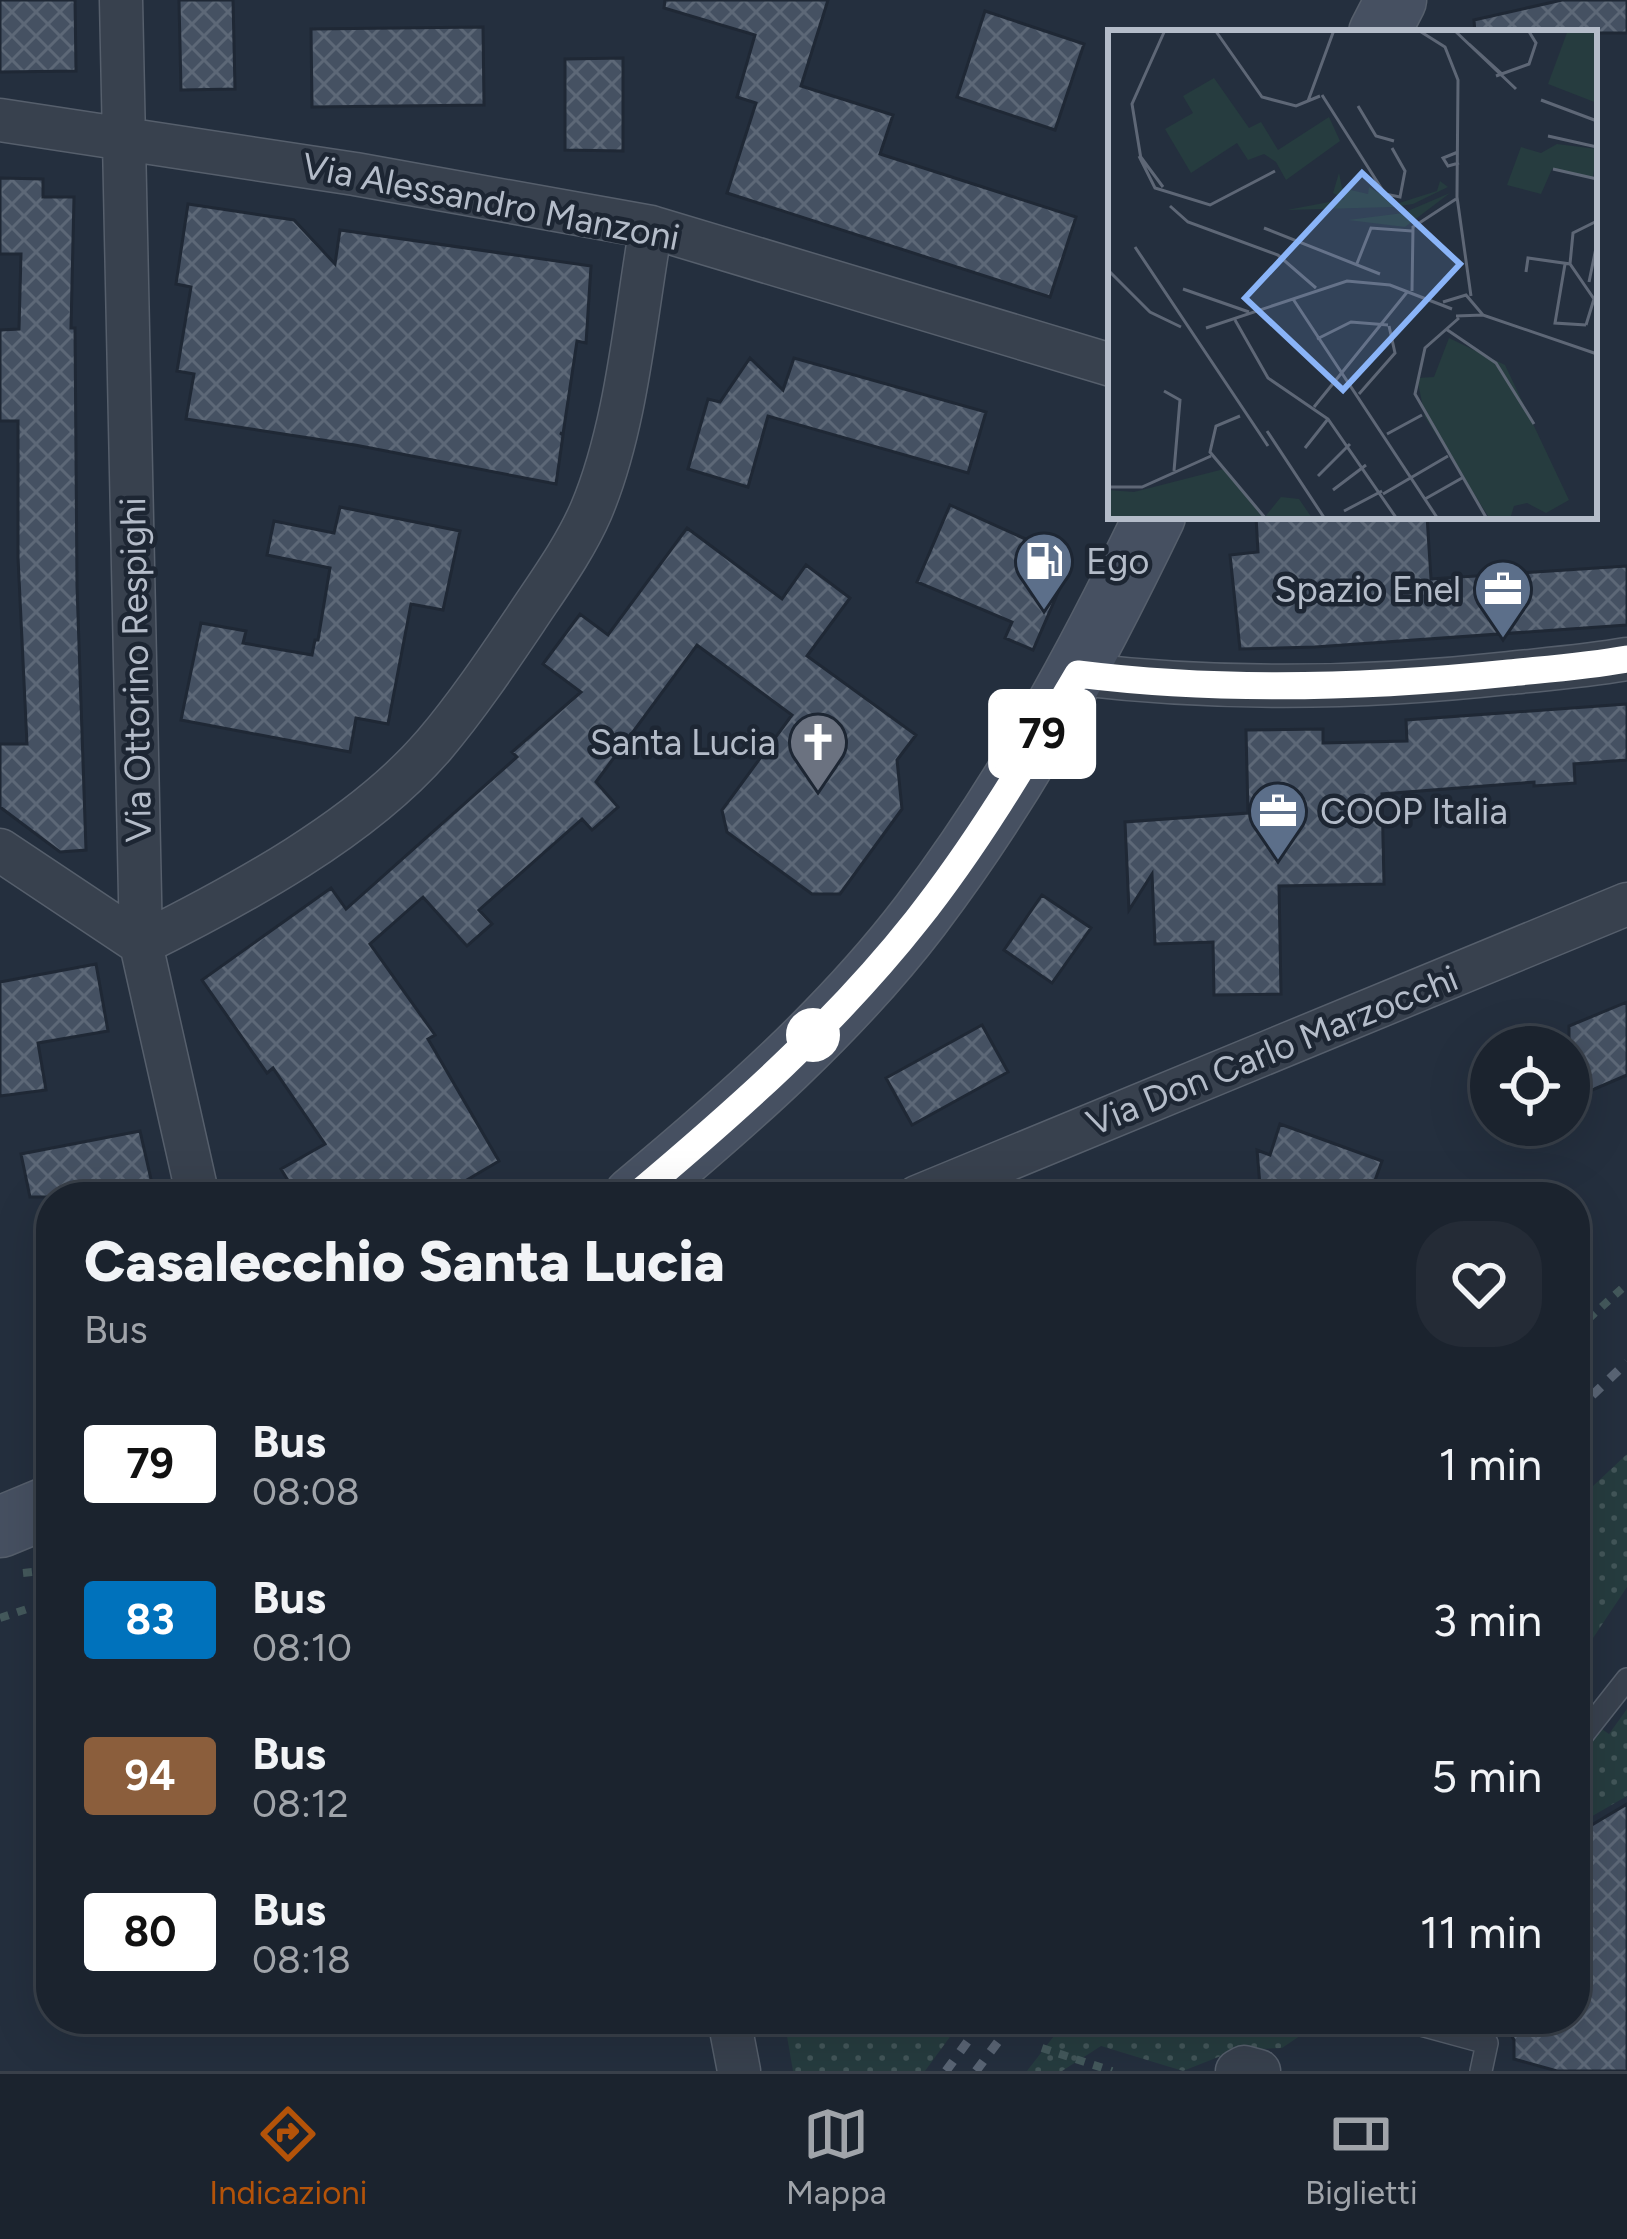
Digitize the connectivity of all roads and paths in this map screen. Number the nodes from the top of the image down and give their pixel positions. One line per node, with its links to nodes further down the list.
1 (121, 0): 5 (street, Via Ottorino Respighi)
2 (1396, 0): 3 (main road)
3 (1381, 30)
4 (0, 120): 5 (street, Via Alessandro Manzoni)
5 (123, 136): 6 (street, Via Alessandro Manzoni); 13 (street, Via Ottorino Respighi)
6 (651, 226): 7 (street, Via Alessandro Manzoni); 13 (street)
7 (1108, 363)
8 (1154, 519): 10 (main road)
9 (1627, 658): 10 (street)
10 (1078, 674): 15 (main road)
11 (0, 850): 13 (street)
12 (1627, 904): 16 (street, Via Don Carlo Marzocchi)
13 (142, 944): 14 (street, Via Ottorino Respighi)
14 (195, 1182)
15 (651, 1182)
16 (953, 1182)
17 (1627, 1284): 18 (path)
18 (1590, 1317)
19 (36, 1606): 20 (path)
20 (0, 1618)
21 (1627, 1679): 22 (lane)
22 (1590, 1726)
23 (732, 2034): 28 (street)
24 (1454, 2034): 26 (lane)
25 (1482, 2034): 26 (lane)
26 (1487, 2043): 32 (lane)
27 (1042, 2048): 29 (path)
28 (740, 2071)
29 (1112, 2071)
30 (1237, 2071): 31 (street)
31 (1259, 2071)
32 (1480, 2071)

